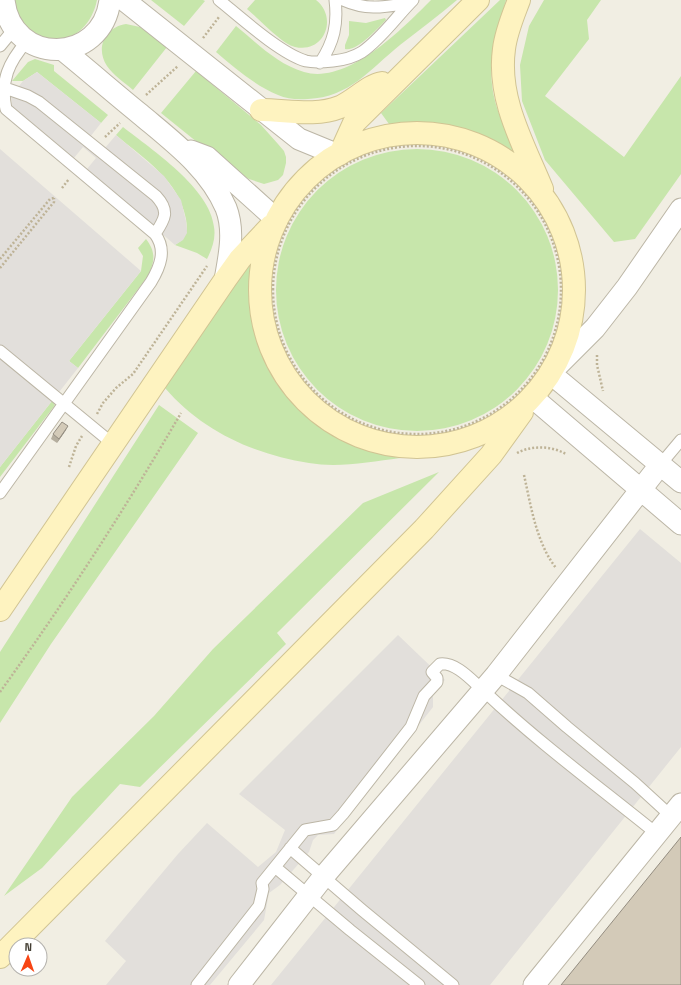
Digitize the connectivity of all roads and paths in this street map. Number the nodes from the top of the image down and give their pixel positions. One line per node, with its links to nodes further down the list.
1 (4, 0): 11 (street)
2 (110, 0): 14 (street)
3 (124, 0): 20 (street)
4 (219, 0): 16 (lane)
5 (335, 0): 16 (lane)
6 (343, 0): 9 (lane)
7 (478, 0): 17 (street)
8 (519, 0): 28 (street)
9 (412, 1): 16 (lane)
10 (222, 12): 12 (path)
11 (21, 35): 13 (lane); 14 (street); 18 (lane)
12 (199, 43)
13 (0, 46)
14 (63, 50): 23 (street)
15 (184, 61): 19 (path)
16 (320, 63)
17 (397, 80): 20 (street); 25 (street)
18 (2, 87): 31 (lane); 31 (lane)
19 (143, 98)
20 (261, 110): 25 (street)
21 (119, 124): 22 (path)
22 (104, 138)
23 (178, 146): 30 (street); 34 (street)
24 (378, 150): 24 (path)
25 (339, 155): 28 (street); 30 (street)
26 (69, 178): 27 (path)
27 (62, 188)
28 (548, 205): 37 (street)
29 (681, 209): 37 (street)
30 (276, 221): 34 (street); 39 (street)
31 (155, 234): 40 (lane)
32 (0, 259): 33 (path)
33 (0, 268)
34 (225, 280): 43 (street)
35 (0, 351): 40 (lane)
36 (597, 352): 38 (path)
37 (551, 372): 39 (street); 46 (street)
38 (605, 397)
39 (531, 398): 49 (street); 63 (street)
40 (64, 404): 43 (lane); 50 (lane)
41 (181, 413): 56 (path)
42 (681, 440): 46 (lane)
43 (112, 444): 53 (street)
44 (514, 455): 45 (path)
45 (568, 455)
46 (660, 465): 48 (street); 49 (street)
47 (524, 475): 52 (path)
48 (681, 482)
49 (640, 490): 51 (street); 52 (street)
50 (0, 493)
51 (681, 524)
52 (567, 584): 54 (street)
53 (0, 610)
54 (496, 675): 55 (street); 57 (lane)
55 (483, 691): 58 (lane); 59 (lane); 61 (street)
56 (0, 692)
57 (676, 810): 58 (street)
58 (657, 834): 68 (street)
59 (290, 848): 60 (lane); 61 (lane)
60 (275, 867): 62 (lane); 64 (lane)
61 (324, 876): 62 (street); 67 (lane)
62 (310, 896): 65 (street); 66 (lane)
63 (0, 957)
64 (197, 985)
65 (239, 985)
66 (419, 985)
67 (453, 985)
68 (534, 985)

